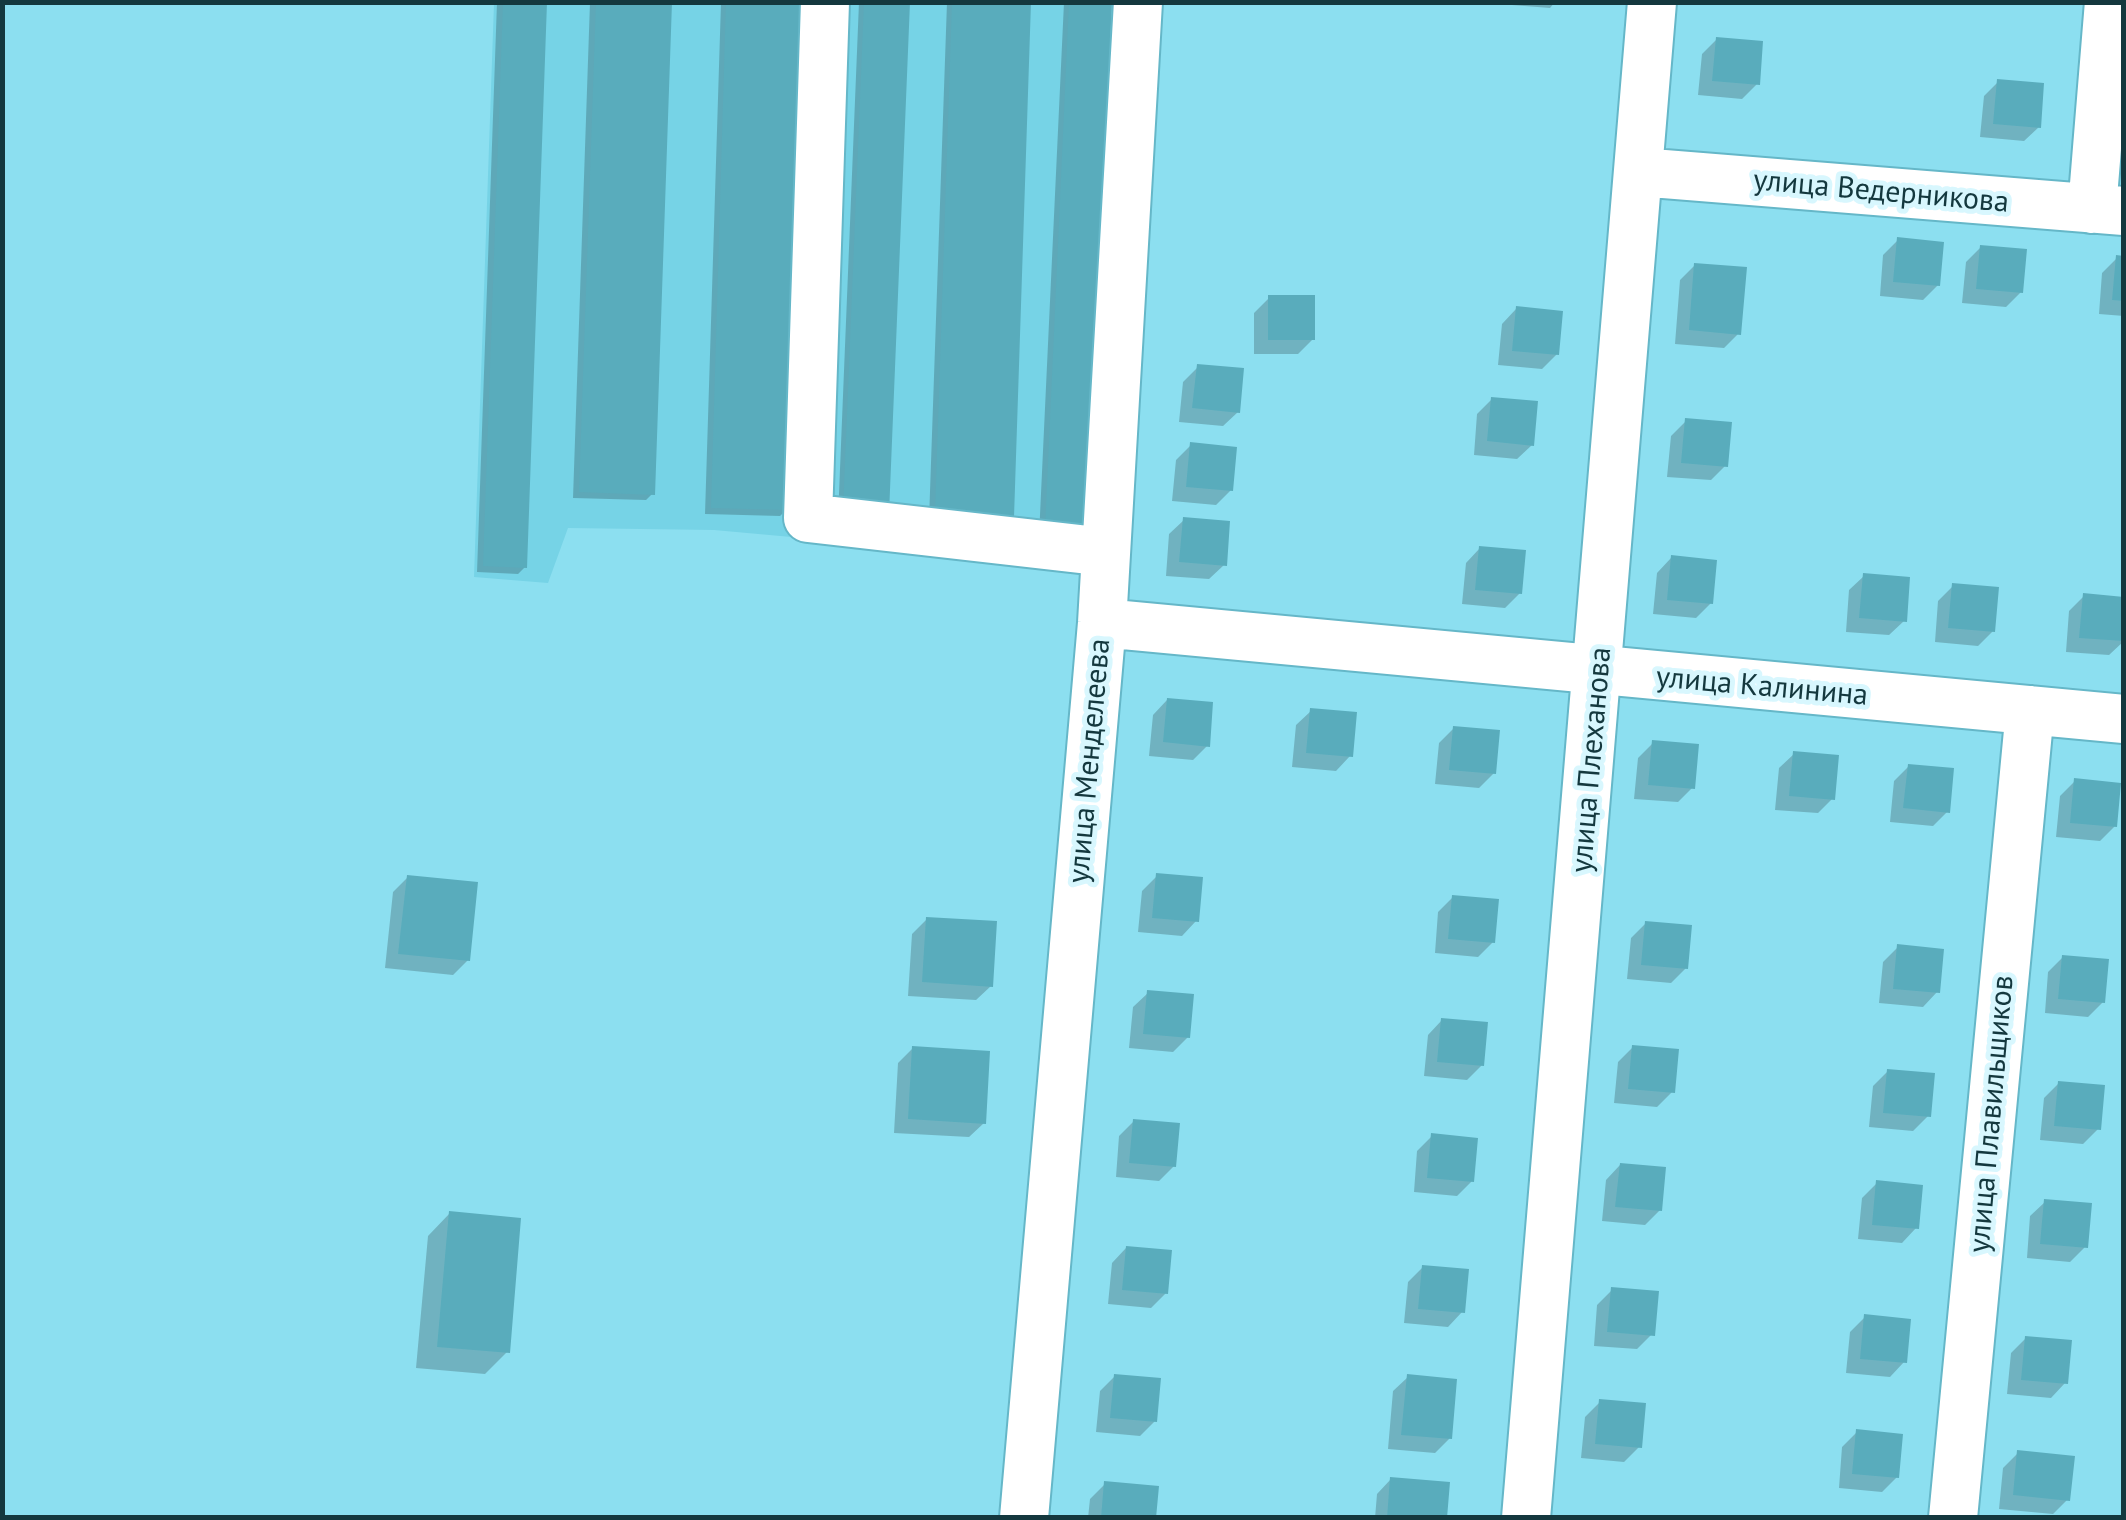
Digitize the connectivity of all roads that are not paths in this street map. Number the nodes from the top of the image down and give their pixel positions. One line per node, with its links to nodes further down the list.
1 (825, 2): 7 (street)
2 (1138, 2): 7 (street, улица Менделеева)
3 (1652, 2): 5 (street, улица Плеханова)
4 (2109, 2): 6 (street)
5 (1639, 172): 6 (street, улица Ведерникова); 9 (street, улица Плеханова)
6 (2108, 210)
7 (1106, 552): 8 (street, улица Менделеева)
8 (1102, 623): 9 (street, улица Калинина); 12 (street, улица Менделеева)
9 (1600, 673): 10 (street, улица Калинина); 13 (street, улица Плеханова)
10 (2030, 710): 11 (street, улица Калинина); 14 (street, улица Плавильщиков)
11 (2124, 719)
12 (1024, 1518)
13 (1526, 1518)
14 (1953, 1518)

